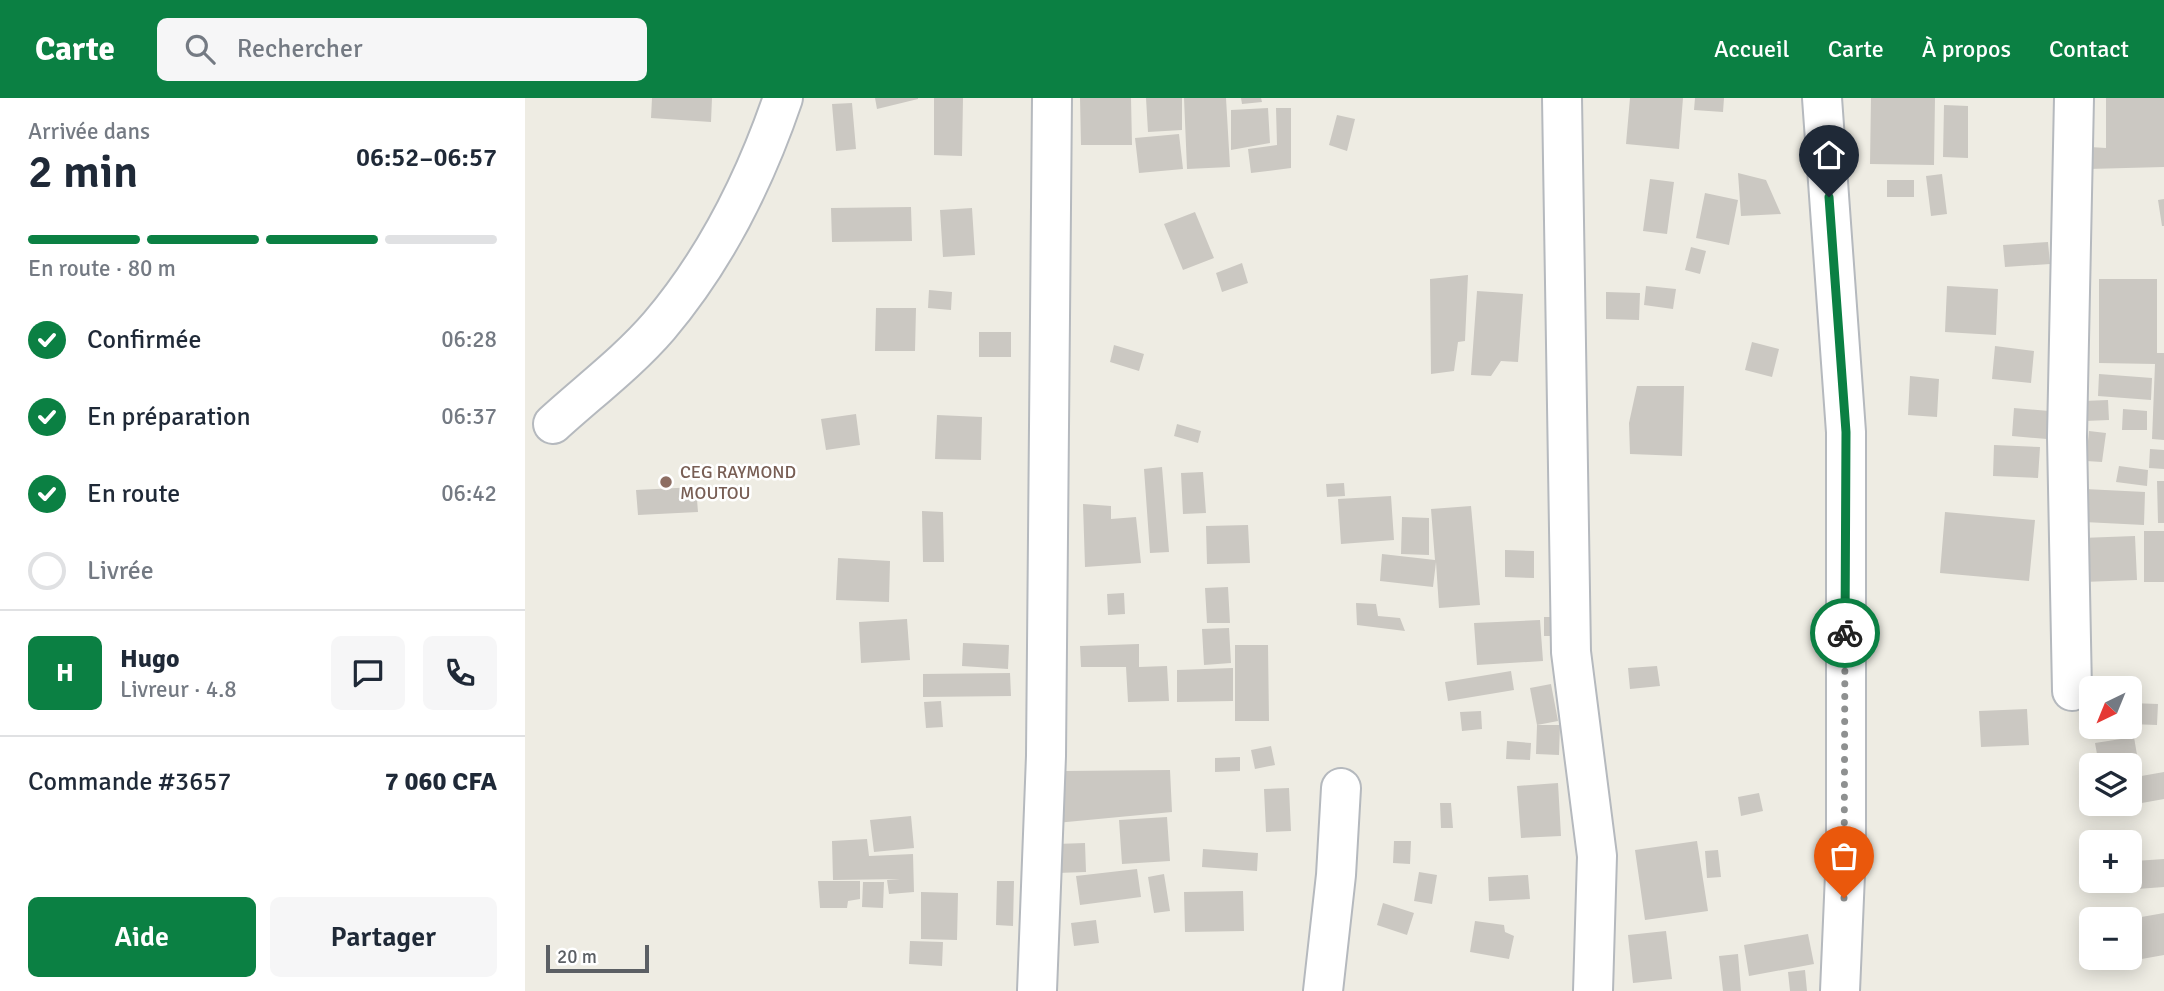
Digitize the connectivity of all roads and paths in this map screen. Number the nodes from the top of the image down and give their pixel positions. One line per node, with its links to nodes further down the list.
1 (783, 98): 6 (street)
2 (1052, 98): 9 (street)
3 (1562, 98): 11 (street)
4 (1822, 98): 12 (street)
5 (2074, 98): 7 (street)
6 (553, 424)
7 (2072, 691)
8 (1341, 788): 10 (street)
9 (1037, 991)
10 (1323, 991)
11 (1593, 991)
12 (1840, 991)

